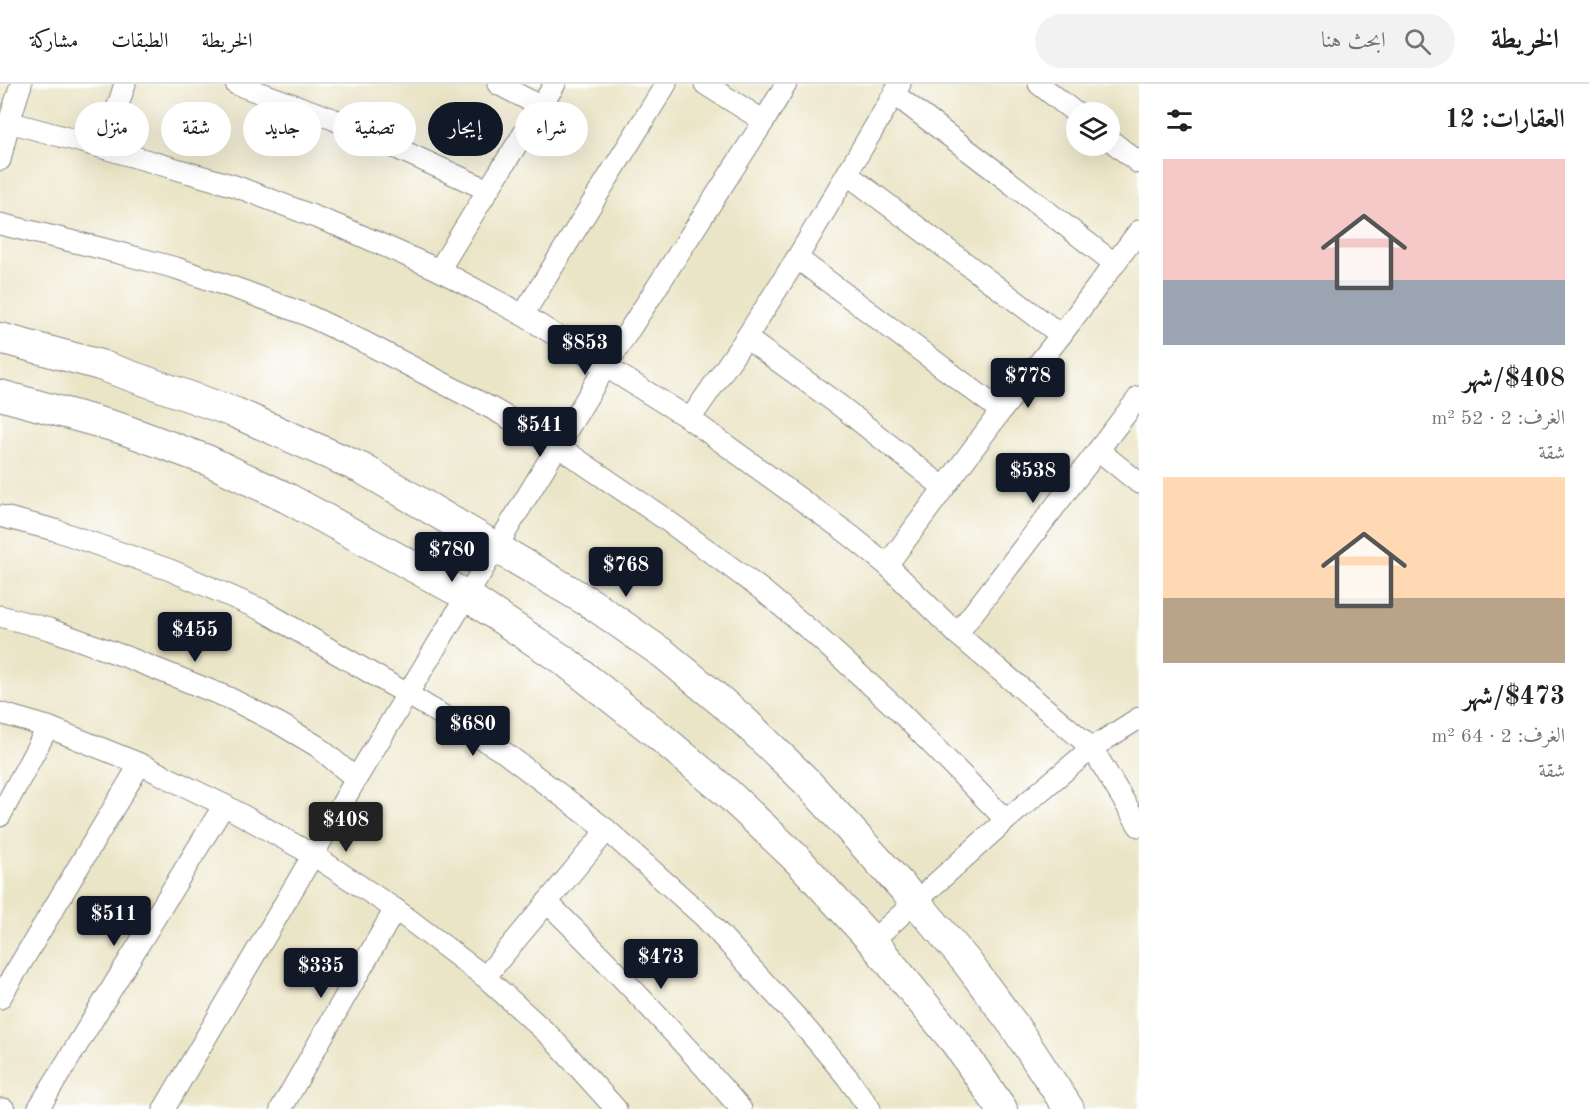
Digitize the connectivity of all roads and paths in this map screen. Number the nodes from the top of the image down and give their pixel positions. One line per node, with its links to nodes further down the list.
1 (21, 84): 16 (street)
2 (125, 84): 11 (street)
3 (236, 84): 24 (street)
4 (498, 84): 12 (street)
5 (555, 84): 13 (street)
6 (666, 84): 30 (street)
7 (705, 84): 15 (street)
8 (786, 84): 15 (street)
9 (1039, 84): 14 (street)
10 (897, 89): 23 (street); 28 (street)
11 (119, 102)
12 (532, 102)
13 (545, 102)
14 (1066, 105)
15 (764, 121): 34 (street)
16 (9, 122): 17 (street); 21 (street)
17 (75, 140)
18 (515, 148): 24 (street)
19 (1120, 148): 22 (street)
20 (131, 156): 29 (street)
21 (0, 160)
22 (1139, 163)
23 (847, 174): 27 (street); 31 (street)
24 (488, 190): 29 (street)
25 (0, 224): 39 (street)
26 (1139, 231): 28 (street)
27 (797, 258): 33 (street); 37 (street)
28 (1115, 264): 31 (street)
29 (439, 270): 30 (street)
30 (523, 315): 34 (street)
31 (1061, 335): 37 (street)
32 (0, 338): 44 (street)
33 (746, 338): 38 (street); 42 (street)
34 (606, 366): 38 (street); 39 (street)
35 (0, 395): 46 (street)
36 (1139, 397): 40 (street)
37 (1001, 411): 42 (street)
38 (690, 418): 45 (street)
39 (559, 447): 44 (street); 58 (street)
40 (1098, 450): 41 (street); 48 (street)
41 (1139, 483)
42 (944, 488): 45 (street)
43 (0, 516): 49 (street)
44 (497, 547): 46 (street); 62 (street)
45 (887, 565): 48 (street)
46 (467, 596): 49 (street); 65 (street)
47 (0, 616): 55 (street)
48 (957, 634): 53 (street)
49 (407, 694): 55 (street); 60 (street)
50 (0, 713): 52 (street)
51 (1139, 718): 53 (street)
52 (48, 727): 54 (street); 57 (street)
53 (1092, 748): 58 (street); 59 (street)
54 (140, 764): 56 (street); 67 (street)
55 (356, 779): 61 (street)
56 (224, 805): 61 (street); 68 (street)
57 (1, 813)
58 (1006, 820): 62 (street)
59 (1139, 826)
60 (607, 830): 63 (street); 73 (street)
61 (313, 855): 64 (street); 69 (street)
62 (915, 901): 65 (street); 75 (street)
63 (547, 902): 66 (street); 72 (street)
64 (395, 909): 66 (street); 70 (street)
65 (872, 941): 74 (street)
66 (485, 977): 71 (street)
67 (0, 998)
68 (38, 1109)
69 (164, 1109)
70 (281, 1109)
71 (616, 1109)
72 (741, 1109)
73 (870, 1109)
74 (1002, 1109)
75 (1069, 1109)

